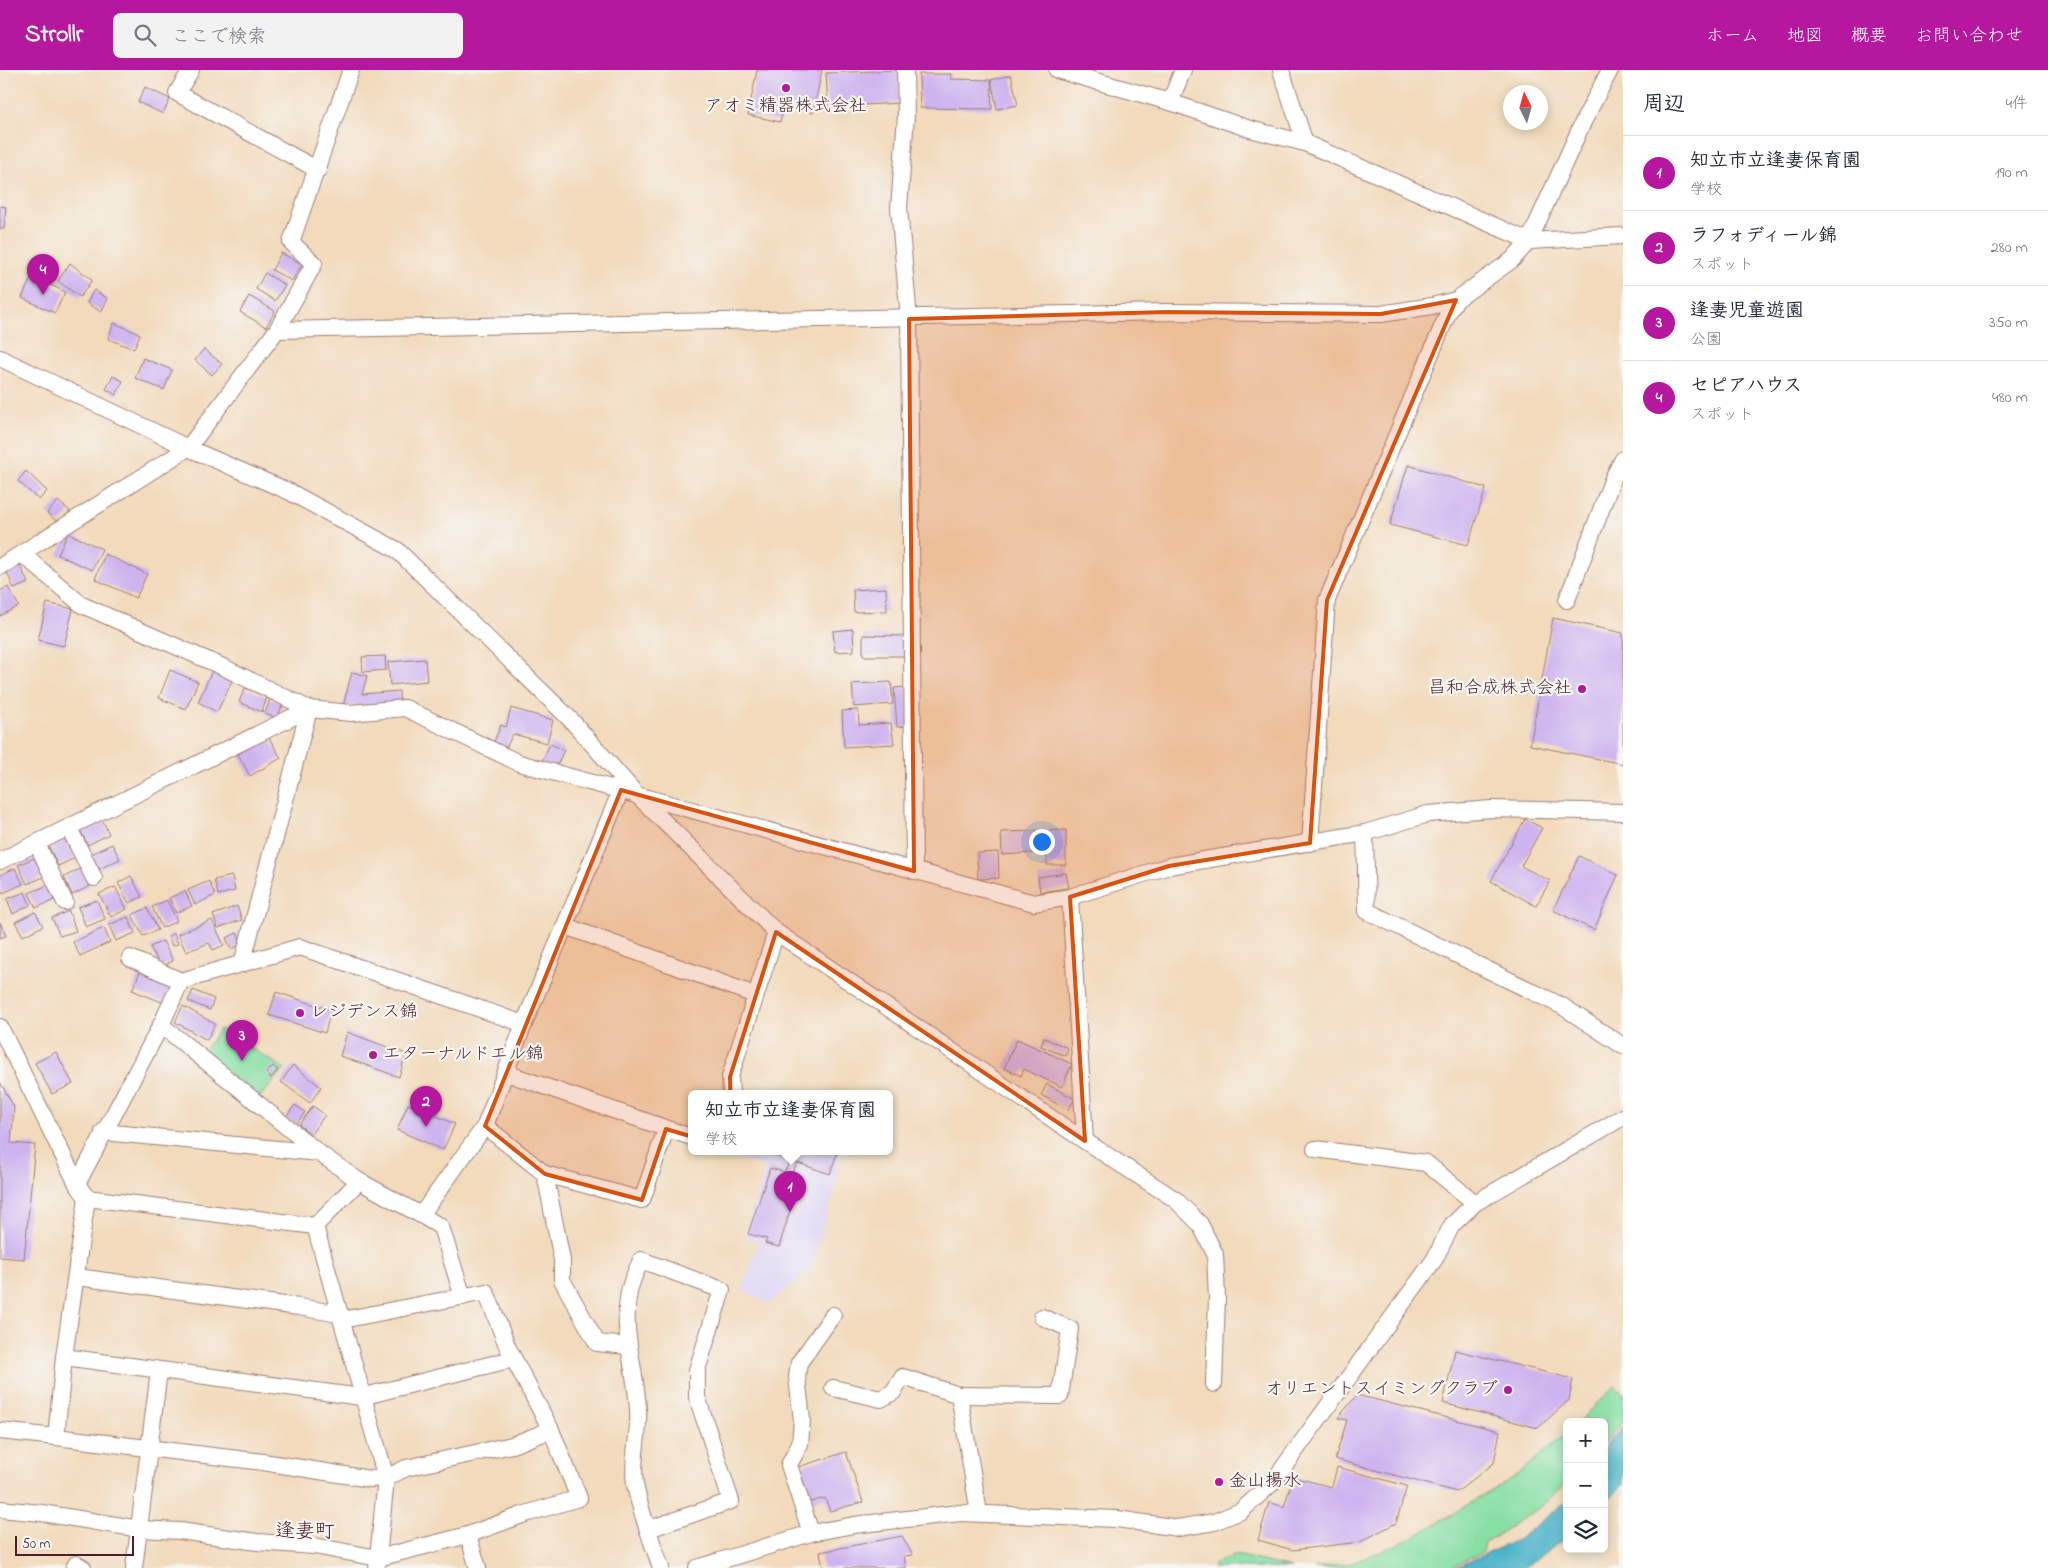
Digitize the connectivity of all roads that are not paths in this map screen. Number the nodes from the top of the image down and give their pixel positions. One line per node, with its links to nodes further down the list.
1 (191, 70): 10 (street)
2 (351, 70): 10 (street)
3 (905, 70): 14 (street)
4 (1057, 70): 8 (street)
5 (1183, 70): 8 (street)
6 (1282, 70): 9 (street)
7 (1610, 70): 12 (street)
8 (1170, 102): 9 (street)
9 (1305, 143): 12 (street)
10 (318, 170): 15 (street)
11 (1623, 236): 12 (street)
12 (1529, 241): 13 (street)
13 (1456, 300): 14 (street); 28 (street)
14 (909, 319): 15 (street); 31 (street)
15 (277, 330): 17 (street)
16 (0, 358): 17 (street)
17 (188, 448): 19 (street); 24 (street)
18 (1623, 459): 21 (street)
19 (22, 554): 20 (street); 22 (street)
20 (0, 567)
21 (1567, 600)
22 (309, 709): 23 (street); 26 (street); 38 (street)
23 (621, 790): 24 (street); 35 (street)
24 (637, 795): 31 (street); 36 (street)
25 (1623, 812): 27 (street)
26 (70, 828): 29 (street); 32 (street)
27 (1365, 833): 28 (street); 44 (street)
28 (1310, 843): 33 (street)
29 (37, 844): 30 (street); 34 (street)
30 (0, 861)
31 (914, 871): 33 (street)
32 (94, 878)
33 (1070, 897): 52 (street)
34 (65, 902)
35 (564, 926): 40 (street); 41 (street)
36 (776, 932): 40 (street); 52 (street)
37 (130, 958): 39 (street)
38 (242, 964): 39 (street); 41 (street)
39 (181, 981): 42 (street)
40 (755, 995): 46 (street)
41 (524, 1024): 45 (street)
42 (161, 1025): 50 (street); 54 (street)
43 (0, 1026): 57 (street)
44 (1623, 1046)
45 (506, 1073): 48 (street); 49 (street)
46 (730, 1090)
47 (1623, 1117): 59 (street)
48 (484, 1126): 55 (street); 60 (street)
49 (666, 1129): 51 (street); 55 (street)
50 (104, 1132): 54 (street); 57 (street)
51 (688, 1136)
52 (1085, 1141): 71 (street)
53 (1315, 1150): 59 (street)
54 (319, 1153): 56 (street)
55 (545, 1174): 67 (street)
56 (359, 1181): 60 (street); 61 (street)
57 (77, 1184): 58 (street)
58 (87, 1198): 61 (street); 62 (street)
59 (1475, 1204): 81 (street)
60 (422, 1215): 63 (street)
61 (315, 1226): 64 (street)
62 (77, 1278): 64 (street); 68 (street)
63 (463, 1297): 64 (street); 69 (street)
64 (339, 1314): 74 (street)
65 (833, 1315): 84 (street)
66 (1042, 1317): 73 (street)
67 (628, 1346): 83 (street); 83 (street)
68 (64, 1357): 70 (street); 77 (street)
69 (514, 1359): 74 (street); 75 (street)
70 (159, 1371): 74 (street); 78 (street)
71 (1214, 1384)
72 (833, 1388): 73 (street)
73 (959, 1395): 81 (street)
74 (362, 1397): 79 (street)
75 (551, 1430): 79 (street); 85 (street)
76 (0, 1431): 77 (street)
77 (56, 1437): 78 (street)
78 (149, 1449): 79 (street); 82 (street)
79 (386, 1478): 86 (street)
80 (0, 1509): 82 (street)
81 (979, 1513): 84 (street)
82 (140, 1529): 86 (street); 89 (street)
83 (649, 1529): 91 (street)
84 (811, 1533): 92 (street)
85 (468, 1535): 86 (street); 90 (street)
86 (378, 1563)
87 (74, 1568): 88 (street)
88 (83, 1568)
89 (134, 1568)
90 (478, 1568)
91 (661, 1568)
92 (697, 1568)

